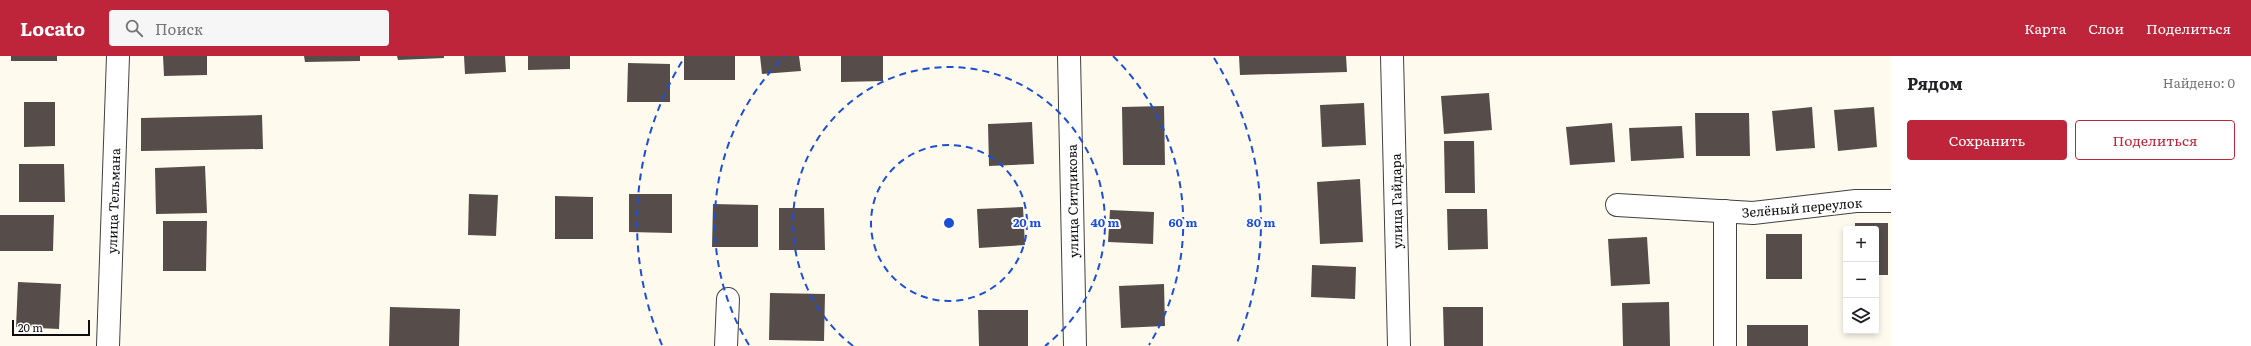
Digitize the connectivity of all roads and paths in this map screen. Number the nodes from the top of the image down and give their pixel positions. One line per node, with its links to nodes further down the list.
1 (118, 56): 8 (street, улица Тельмана)
2 (1069, 56): 10 (street, улица Ситдикова)
3 (1392, 56): 11 (street, улица Гайдара)
4 (1891, 201): 6 (street, Зелёный переулок)
5 (1617, 205): 6 (street, Зелёный переулок)
6 (1725, 211): 12 (street)
7 (728, 299): 9 (street)
8 (108, 346)
9 (726, 346)
10 (1075, 346)
11 (1400, 346)
12 (1725, 346)

